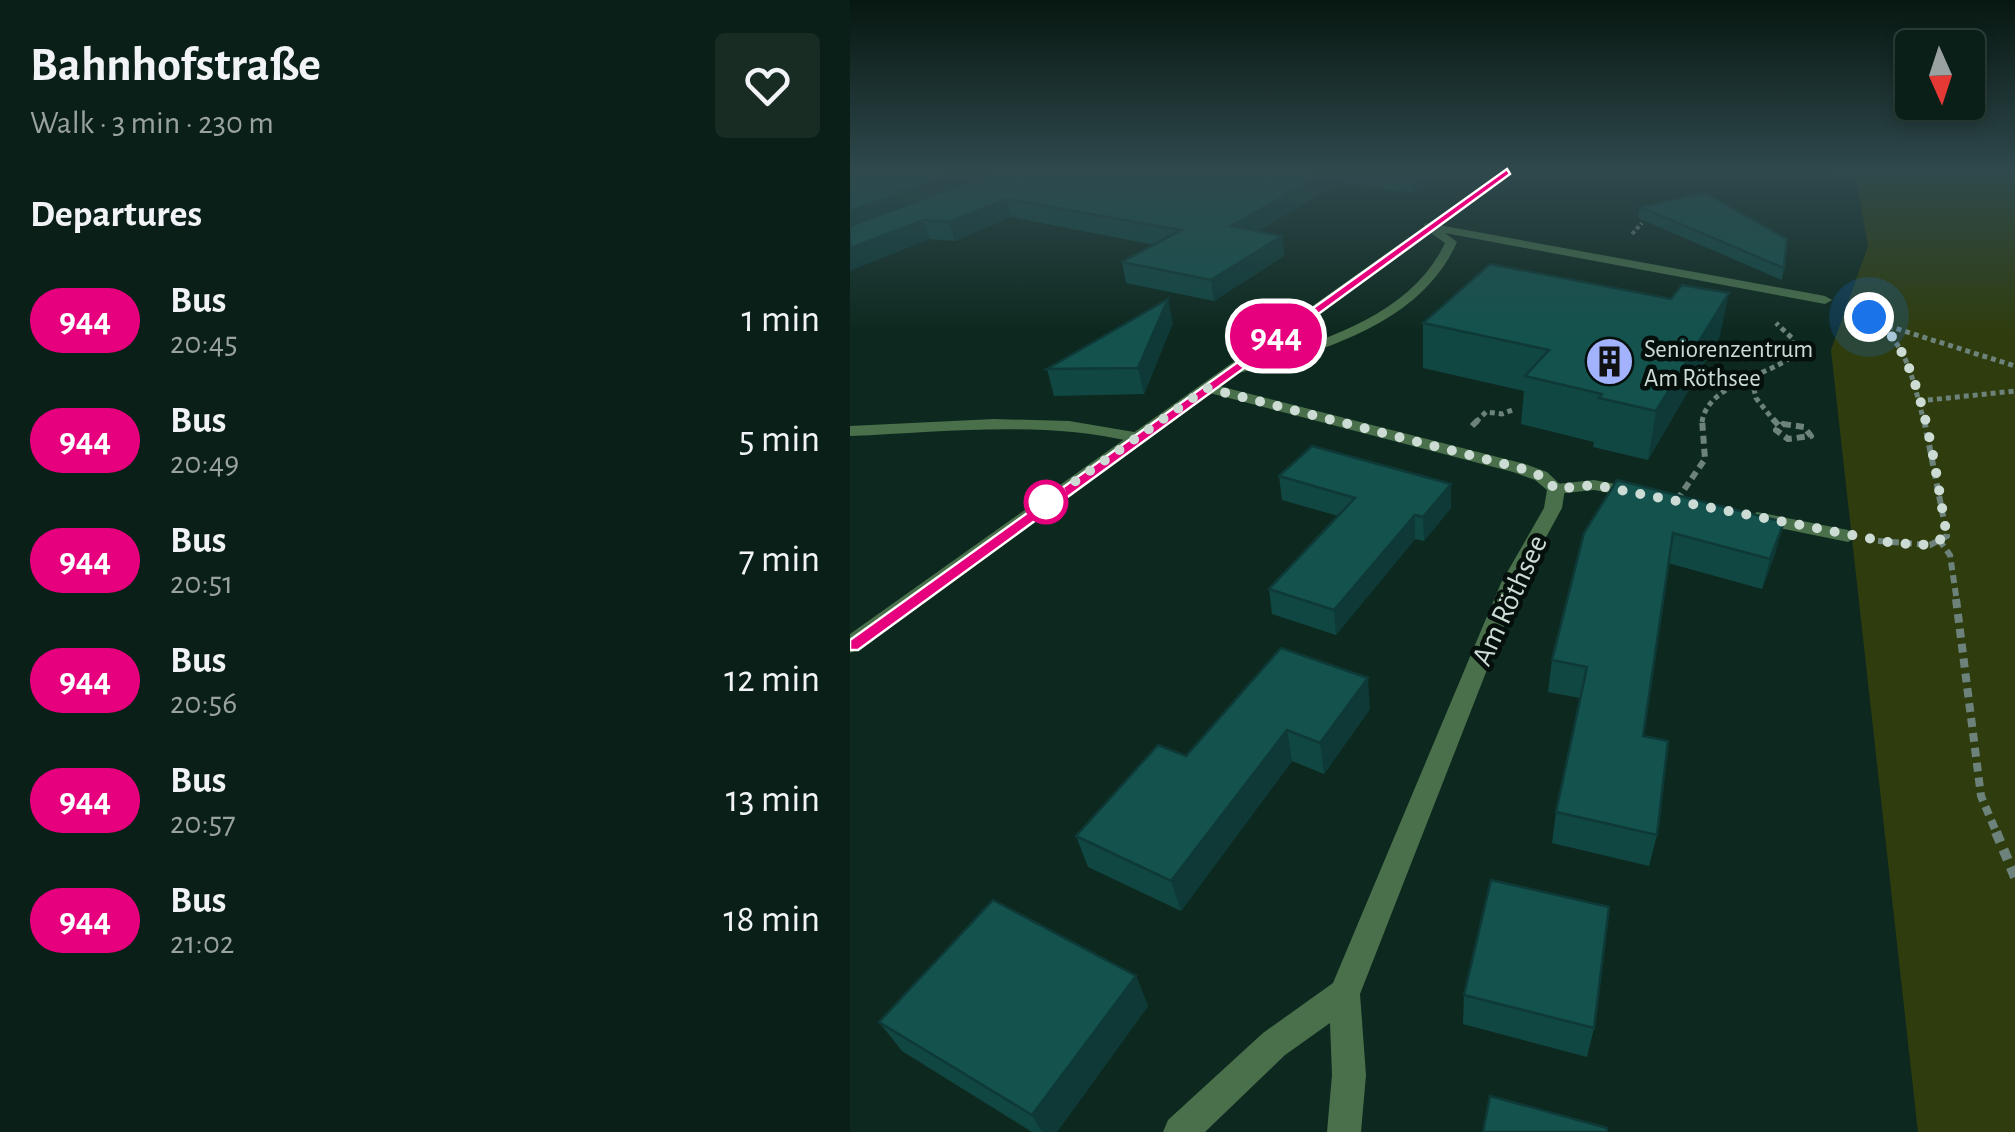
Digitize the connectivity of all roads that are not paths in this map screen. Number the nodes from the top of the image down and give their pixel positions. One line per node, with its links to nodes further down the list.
1 (1428, 226): 2 (street); 3 (street); 3 (street)
2 (1824, 300)
3 (1230, 371): 4 (street)
4 (1207, 388): 6 (street); 7 (street)
5 (850, 431): 6 (street)
6 (1134, 437): 11 (street)
7 (1556, 489): 8 (street); 12 (street, Am Röthsee)
8 (1677, 501)
9 (1734, 513): 10 (street)
10 (1848, 536)
11 (850, 645)
12 (1344, 994): 13 (street); 14 (street, Am Röthsee)
13 (1180, 1132)
14 (1344, 1132)

